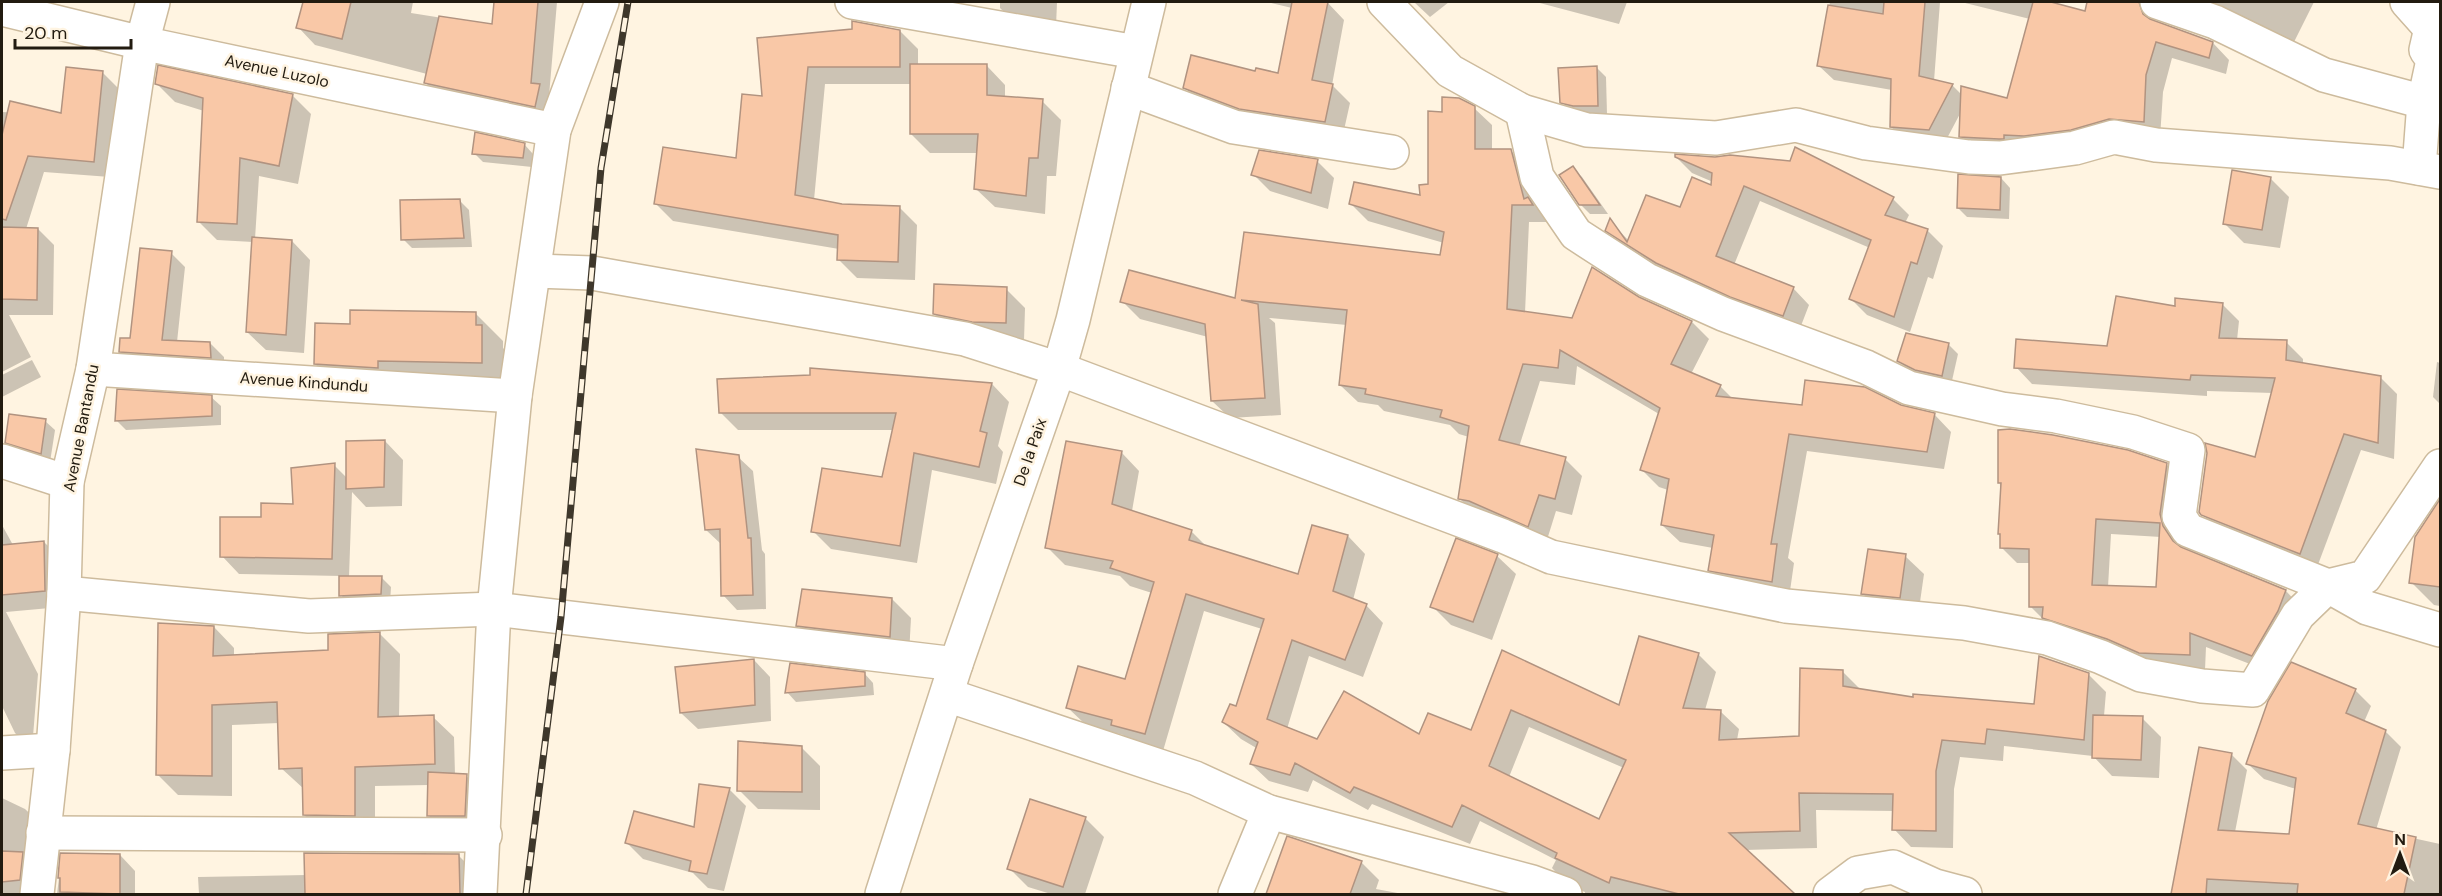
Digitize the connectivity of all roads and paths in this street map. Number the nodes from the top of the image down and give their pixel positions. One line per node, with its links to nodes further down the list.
1 (153, 2): 10 (street, Avenue Bantandu)
2 (602, 2): 15 (street)
3 (852, 2): 11 (street)
4 (1149, 2): 11 (street, De la Paix)
5 (1384, 2): 14 (street)
6 (2157, 2): 13 (street)
7 (2408, 2): 9 (street)
8 (2, 9): 10 (street, Avenue Luzolo)
9 (2434, 16): 13 (street)
10 (142, 43): 15 (street, Avenue Luzolo); 19 (street, Avenue Bantandu)
11 (1136, 52): 12 (street, De la Paix)
12 (1128, 88): 16 (street); 20 (street, De la Paix)
13 (2424, 102): 17 (street)
14 (1522, 111): 17 (street); 25 (street)
15 (554, 130): 18 (street)
16 (1392, 152)
17 (2430, 170)
18 (535, 271): 20 (street); 21 (street)
19 (93, 369): 21 (street, Avenue Kindundu); 24 (street, Avenue Bantandu)
20 (1059, 369): 25 (street); 29 (street, De la Paix)
21 (515, 396): 27 (street)
22 (2, 461): 24 (street)
23 (2440, 466): 25 (street)
24 (68, 482): 26 (street, Avenue Bantandu)
25 (2328, 586): 28 (street)
26 (64, 593): 27 (street); 31 (street, Avenue Bantandu)
27 (494, 609): 29 (street); 35 (street)
28 (2440, 630)
29 (956, 664): 30 (street, De la Paix)
30 (947, 695): 33 (street); 38 (street, De la Paix)
31 (53, 750): 32 (street); 34 (street, Avenue Bantandu)
32 (2, 753)
33 (1269, 812): 39 (street); 40 (street)
34 (43, 833): 35 (street); 36 (street, Avenue Bantandu)
35 (485, 835): 37 (street)
36 (37, 894)
37 (480, 894)
38 (882, 894)
39 (1235, 894)
40 (1565, 894)
41 (1830, 894): 42 (street)
42 (1965, 894)

